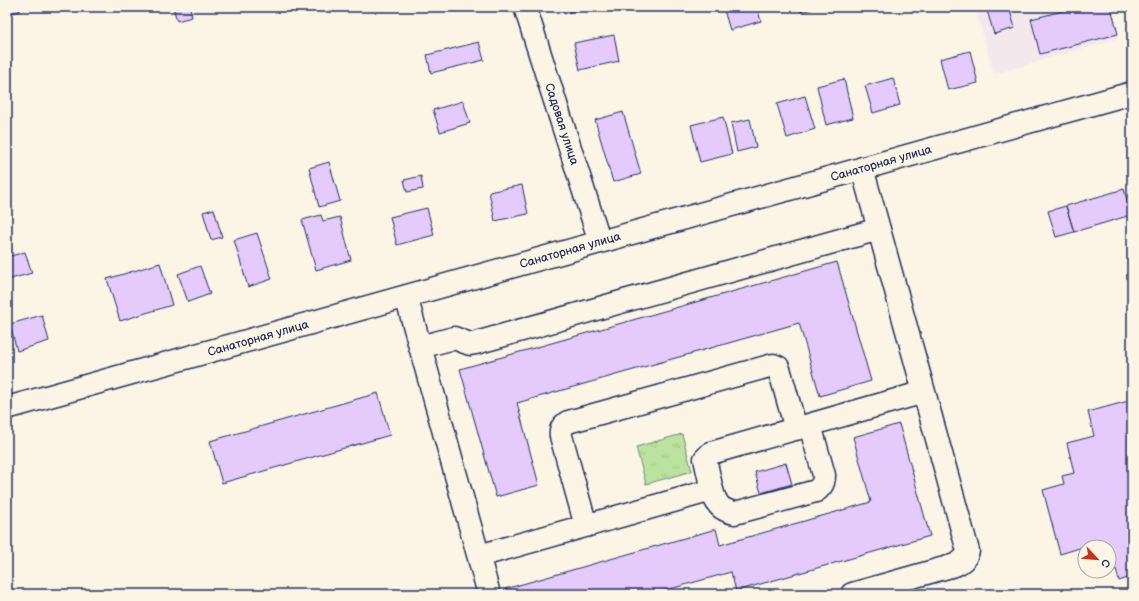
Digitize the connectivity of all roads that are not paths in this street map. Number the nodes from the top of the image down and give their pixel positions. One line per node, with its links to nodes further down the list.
1 (525, 7): 5 (street, Садовая улица)
2 (1132, 93): 3 (street, Санаторная улица)
3 (862, 168): 4 (street); 5 (street, Санаторная улица)
4 (879, 230): 7 (street); 8 (street)
5 (600, 242): 6 (street, Санаторная улица)
6 (406, 296): 7 (street); 9 (street, Санаторная улица)
7 (420, 347): 13 (street)
8 (924, 392): 10 (street); 15 (street)
9 (7, 408)
10 (803, 427): 11 (street); 11 (street); 12 (street)
11 (712, 490): 12 (street)
12 (586, 526): 13 (street)
13 (479, 556): 14 (street)
14 (489, 594)
15 (852, 594)

